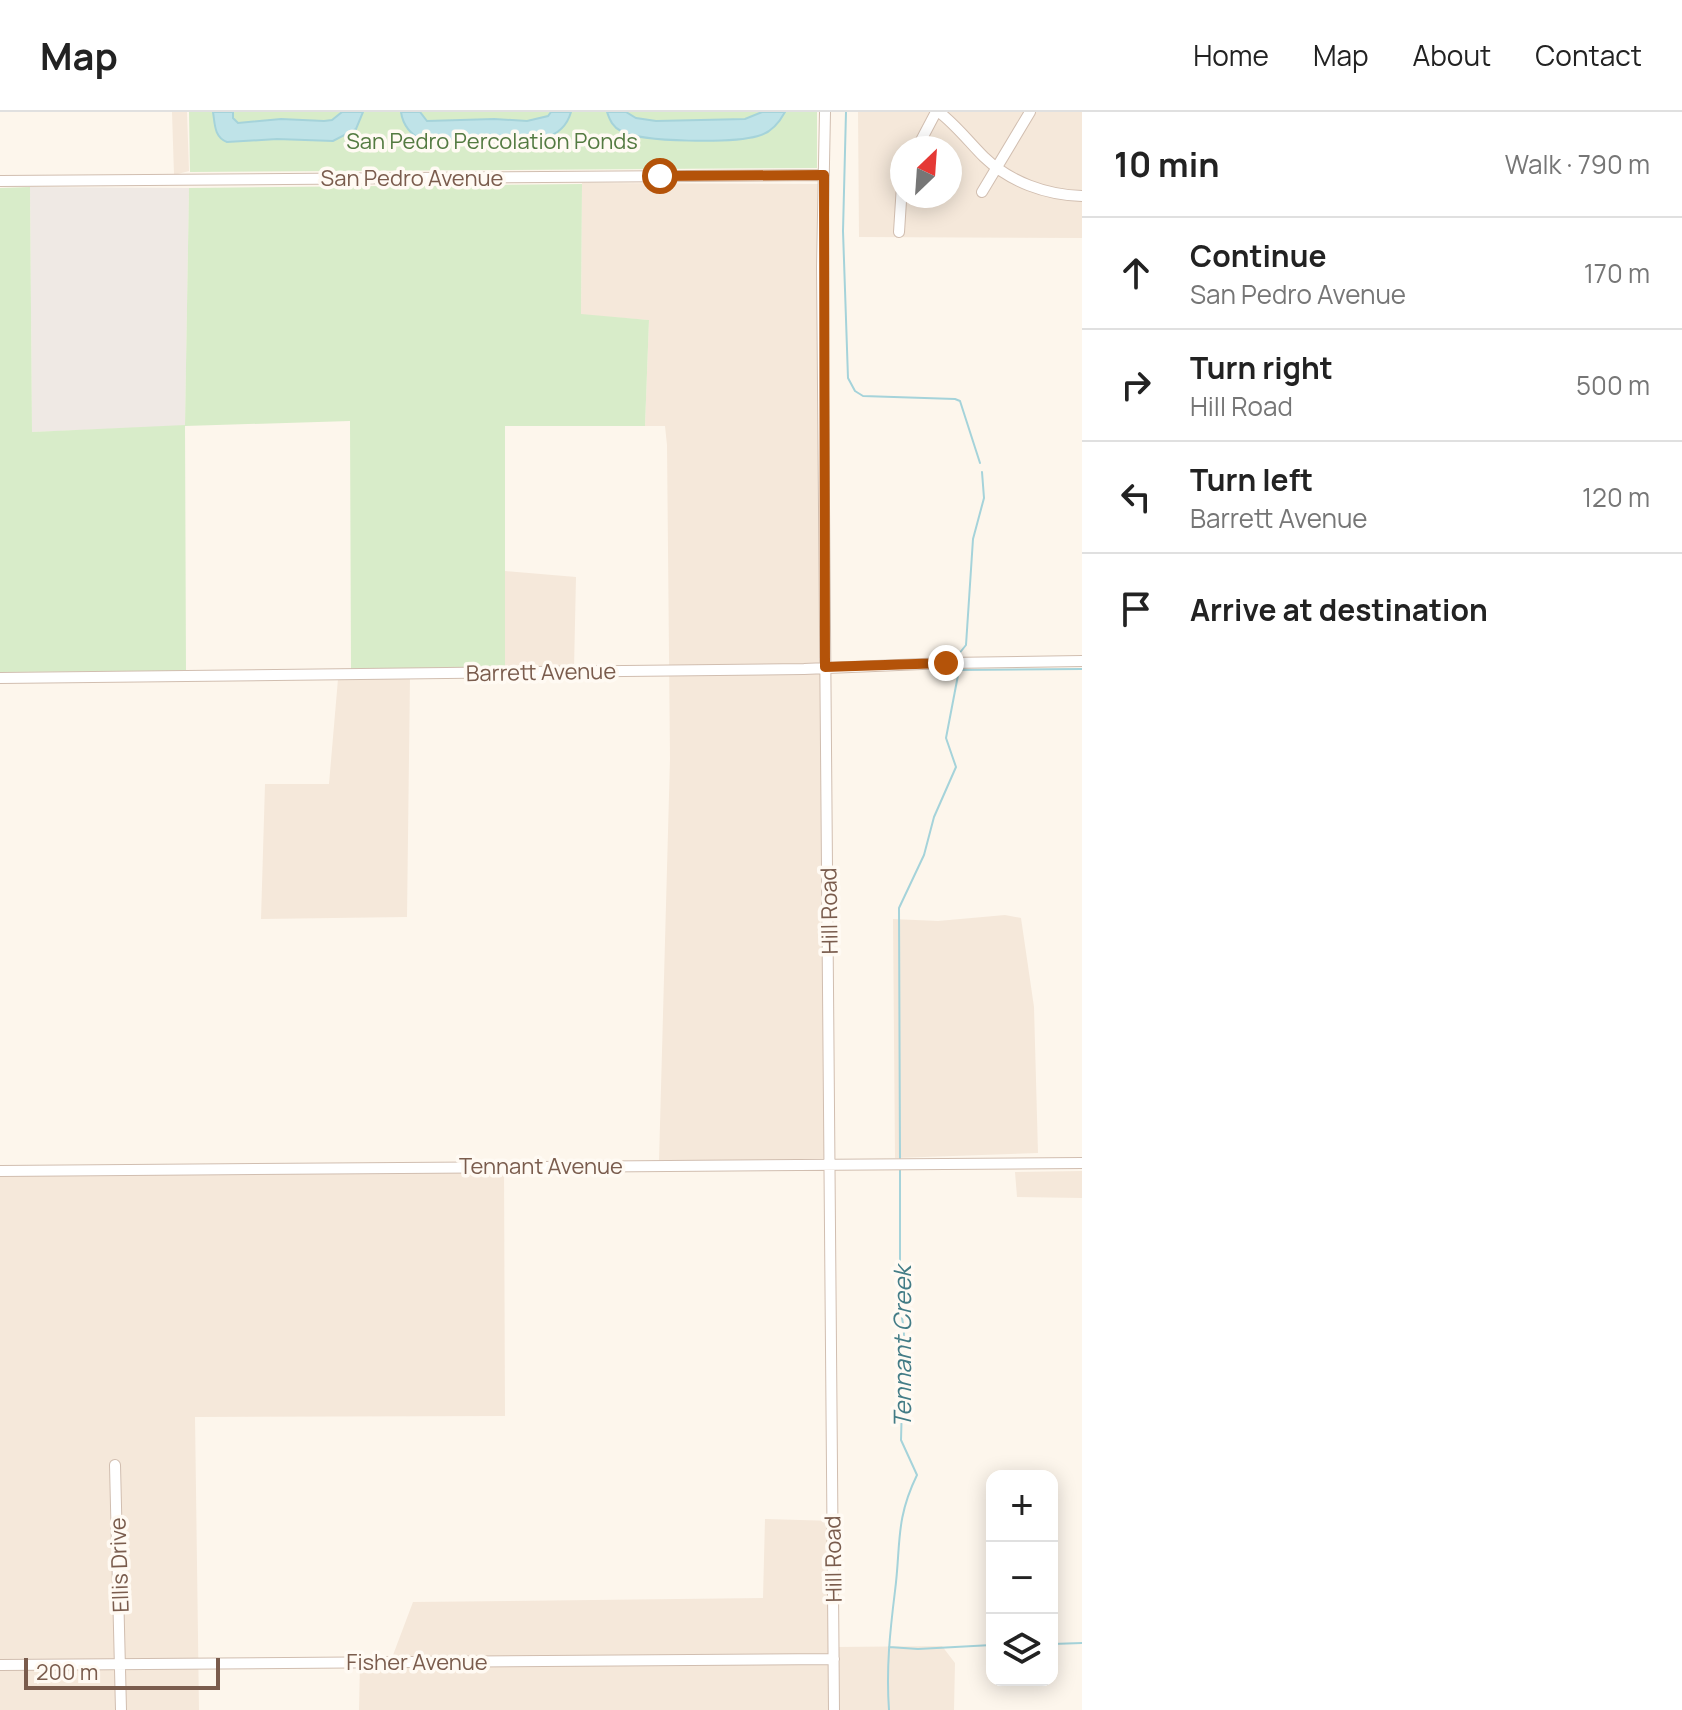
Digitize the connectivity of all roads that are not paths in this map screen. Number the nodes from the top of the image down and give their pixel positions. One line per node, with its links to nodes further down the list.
1 (825, 112): 6 (street, Hill Road)
2 (938, 112): 4 (street); 5 (street)
3 (1030, 112): 5 (street)
4 (924, 136)
5 (997, 167): 8 (street); 9 (street)
6 (824, 175): 7 (street, San Pedro Avenue); 13 (street, Hill Road)
7 (0, 181)
8 (982, 192)
9 (1082, 196)
10 (901, 208): 11 (street)
11 (899, 232)
12 (1082, 661): 13 (street, Barrett Avenue)
13 (825, 667): 14 (street, Barrett Avenue); 16 (street, Hill Road)
14 (0, 678)
15 (1082, 1163): 16 (street, Tennant Avenue)
16 (829, 1165): 17 (street, Tennant Avenue); 19 (street, Hill Road)
17 (0, 1171)
18 (115, 1465): 20 (street, Ellis Drive)
19 (834, 1659): 20 (street, Fisher Avenue); 23 (street, Hill Road)
20 (122, 1664): 21 (street, Fisher Avenue); 22 (street, Ellis Drive)
21 (0, 1665)
22 (121, 1710)
23 (834, 1710)

